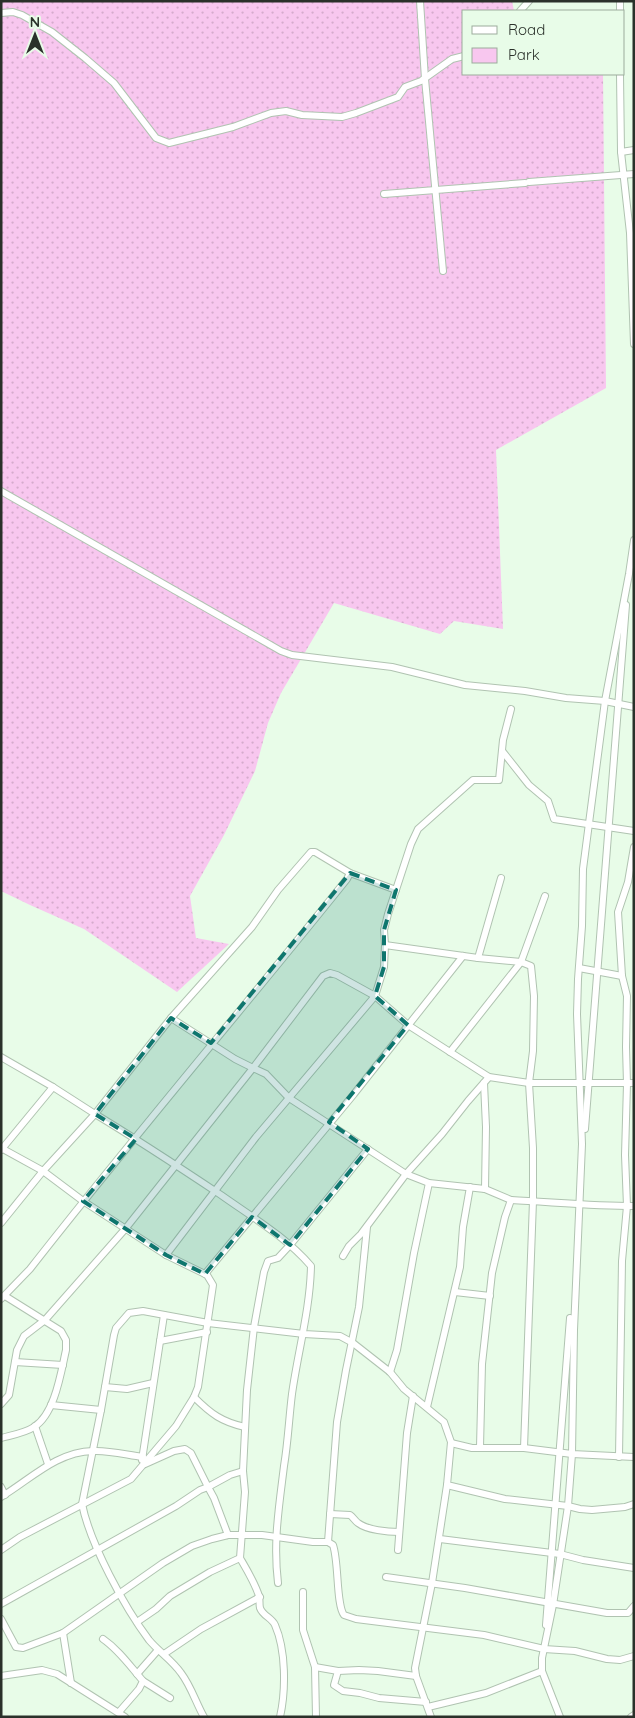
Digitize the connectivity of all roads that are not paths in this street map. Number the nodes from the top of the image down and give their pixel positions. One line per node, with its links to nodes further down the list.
1 (420, 1): 5 (street)
2 (1, 13): 5 (street)
3 (462, 56): 5 (street)
4 (620, 75): 7 (street)
5 (425, 79): 10 (street)
6 (634, 150): 7 (street)
7 (622, 152): 9 (street)
8 (634, 174): 9 (street)
9 (624, 175): 10 (street); 13 (street)
10 (436, 190): 11 (street); 12 (street)
11 (384, 194)
12 (443, 271)
13 (634, 344)
14 (1, 491): 17 (street)
15 (634, 540): 16 (street)
16 (631, 575): 17 (street); 148 (street)
17 (605, 701): 18 (street); 21 (street)
18 (634, 707)
19 (511, 709): 20 (street)
20 (503, 752): 21 (street); 26 (street)
21 (588, 825): 22 (street); 32 (street)
22 (634, 831)
23 (634, 847): 33 (street)
24 (350, 873): 26 (street); 35 (street); 37 (street)
25 (501, 878): 30 (street)
26 (396, 890): 28 (street)
27 (545, 896): 31 (street)
28 (385, 945): 29 (street); 34 (street)
29 (463, 956): 30 (street); 36 (street)
30 (478, 958): 31 (street)
31 (521, 962): 38 (street); 43 (street)
32 (579, 968): 33 (street); 44 (street)
33 (622, 976): 45 (street)
34 (375, 996): 36 (street); 40 (street); 47 (street)
35 (172, 1018): 37 (street); 48 (street)
36 (408, 1025): 38 (street); 49 (street)
37 (211, 1043): 40 (street); 50 (street)
38 (450, 1052): 41 (street)
39 (1, 1057): 46 (street)
40 (254, 1068): 47 (street); 53 (street)
41 (489, 1077): 42 (street); 43 (street)
42 (484, 1083): 55 (street); 58 (street)
43 (528, 1083): 44 (street); 62 (street)
44 (580, 1083): 45 (street); 63 (street)
45 (631, 1083): 64 (street)
46 (53, 1087): 48 (street); 51 (street)
47 (289, 1098): 49 (street); 59 (street)
48 (95, 1114): 50 (street); 54 (street)
49 (328, 1122): 52 (street); 65 (street)
50 (136, 1138): 53 (street); 61 (street)
51 (2, 1149): 54 (street)
52 (368, 1149): 55 (street); 69 (street)
53 (176, 1166): 59 (street); 68 (street)
54 (43, 1170): 61 (street); 66 (street)
55 (406, 1174): 56 (street); 67 (street)
56 (429, 1183): 57 (street); 86 (street)
57 (470, 1188): 58 (street); 73 (street)
58 (485, 1189): 60 (street)
59 (214, 1191): 65 (street); 70 (street)
60 (511, 1200): 62 (street); 74 (street)
61 (83, 1201): 68 (street); 75 (street)
62 (533, 1201): 63 (street); 100 (street)
63 (580, 1205): 64 (street); 102 (street)
64 (630, 1206): 104 (street)
65 (252, 1217): 69 (street); 72 (street)
66 (1, 1223)
67 (366, 1227): 71 (street); 83 (street)
68 (126, 1228): 70 (street); 77 (street)
69 (290, 1244): 79 (street); 81 (street)
70 (166, 1255): 72 (street)
71 (343, 1256)
72 (205, 1274): 78 (street)
73 (455, 1292): 74 (street); 93 (street)
74 (490, 1296): 99 (street)
75 (3, 1298): 77 (street)
76 (164, 1315): 78 (street); 82 (street); 88 (street)
77 (45, 1320): 84 (street); 85 (street)
78 (208, 1323): 79 (street); 80 (street)
79 (254, 1327): 81 (street); 96 (street)
80 (207, 1332): 82 (street); 90 (street)
81 (304, 1334): 83 (street); 120 (street)
82 (160, 1341): 87 (street)
83 (353, 1343): 86 (street); 116 (street)
84 (15, 1362): 85 (street); 91 (street)
85 (63, 1365): 92 (street)
86 (390, 1372): 89 (street)
87 (153, 1383): 88 (street); 103 (street)
88 (105, 1387): 94 (street)
89 (413, 1396): 93 (street); 117 (street)
90 (194, 1397): 96 (street); 107 (street)
91 (1, 1404)
92 (51, 1405): 94 (street); 95 (street)
93 (427, 1407): 98 (street)
94 (101, 1410): 101 (street)
95 (36, 1426): 97 (street); 106 (street)
96 (245, 1428): 108 (street)
97 (1, 1438)
98 (451, 1443): 99 (street); 109 (street)
99 (480, 1447): 100 (street)
100 (524, 1448): 102 (street)
101 (93, 1451): 103 (street); 106 (street); 113 (street)
102 (572, 1454): 104 (street); 115 (street)
103 (143, 1457): 107 (street)
104 (619, 1457): 105 (street)
105 (634, 1457)
106 (48, 1464): 112 (street)
107 (141, 1466): 111 (street); 113 (street)
108 (242, 1471): 111 (street); 119 (street)
109 (447, 1485): 115 (street); 121 (street)
110 (1, 1487): 112 (street)
111 (208, 1488): 118 (street); 124 (street)
112 (3, 1496)
113 (82, 1504): 123 (street); 124 (street)
114 (634, 1504): 115 (street)
115 (568, 1506): 126 (street)
116 (330, 1514): 117 (street); 122 (street)
117 (399, 1532): 125 (street)
118 (228, 1536): 119 (street); 132 (street)
119 (240, 1536): 120 (street); 127 (street)
120 (275, 1537): 122 (street); 130 (street)
121 (440, 1538): 126 (street); 131 (street)
122 (328, 1542): 140 (street)
123 (1, 1550)
124 (98, 1550): 132 (street); 135 (street)
125 (398, 1550)
126 (560, 1554): 128 (street); 136 (street)
127 (240, 1558): 134 (street); 139 (street)
128 (634, 1568)
129 (386, 1576): 131 (street)
130 (278, 1583)
131 (432, 1583): 136 (street); 140 (street)
132 (120, 1592): 139 (street); 141 (street)
133 (303, 1592): 146 (street)
134 (260, 1597): 144 (street); 159 (street)
135 (1, 1604)
136 (553, 1605): 137 (street); 143 (street)
137 (633, 1611)
138 (1, 1619): 141 (street)
139 (137, 1622): 144 (street)
140 (423, 1628): 143 (street); 151 (street)
141 (63, 1633): 153 (street)
142 (103, 1639): 149 (street)
143 (544, 1649): 145 (street); 148 (street)
144 (161, 1652): 149 (street); 158 (street)
145 (634, 1656)
146 (315, 1667): 147 (street); 160 (street)
147 (338, 1671): 151 (street); 155 (street)
148 (542, 1672): 155 (street); 162 (street); 163 (street)
149 (137, 1674): 152 (street)
150 (1, 1676): 153 (street)
151 (416, 1676): 155 (street)
152 (143, 1681): 154 (street); 156 (street)
153 (71, 1683): 156 (street)
154 (170, 1698)
155 (427, 1705): 161 (street)
156 (119, 1712): 157 (street)
157 (125, 1717)
158 (204, 1717)
159 (280, 1717)
160 (316, 1717)
161 (431, 1717)
162 (559, 1717)
163 (564, 1717)

